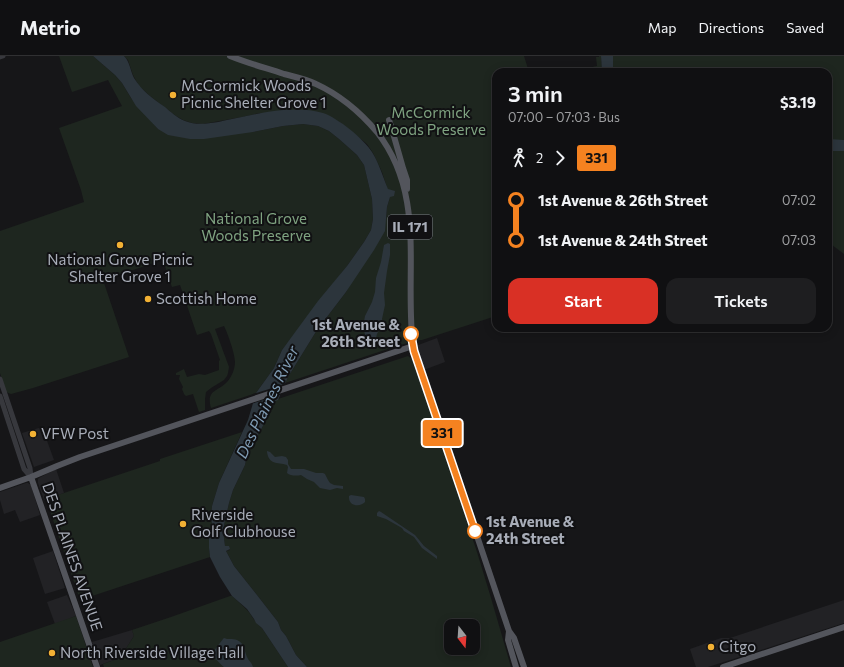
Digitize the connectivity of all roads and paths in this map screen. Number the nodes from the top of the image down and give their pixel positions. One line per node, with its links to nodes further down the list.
1 (230, 56): 3 (main road, IL 171)
2 (389, 120): 3 (main road)
3 (407, 199): 4 (main road, IL 171)
4 (413, 346): 7 (main road); 10 (main road, IL 171)
5 (0, 379): 7 (street, DES PLAINES AVENUE)
6 (0, 396): 7 (street, DES PLAINES AVENUE)
7 (31, 478): 8 (main road); 11 (main road, DES PLAINES AVENUE)
8 (0, 488)
9 (844, 627): 14 (main road)
10 (509, 631): 12 (main road, IL 171); 13 (main road, IL 171)
11 (96, 667)
12 (516, 667)
13 (524, 667)
14 (723, 667)

